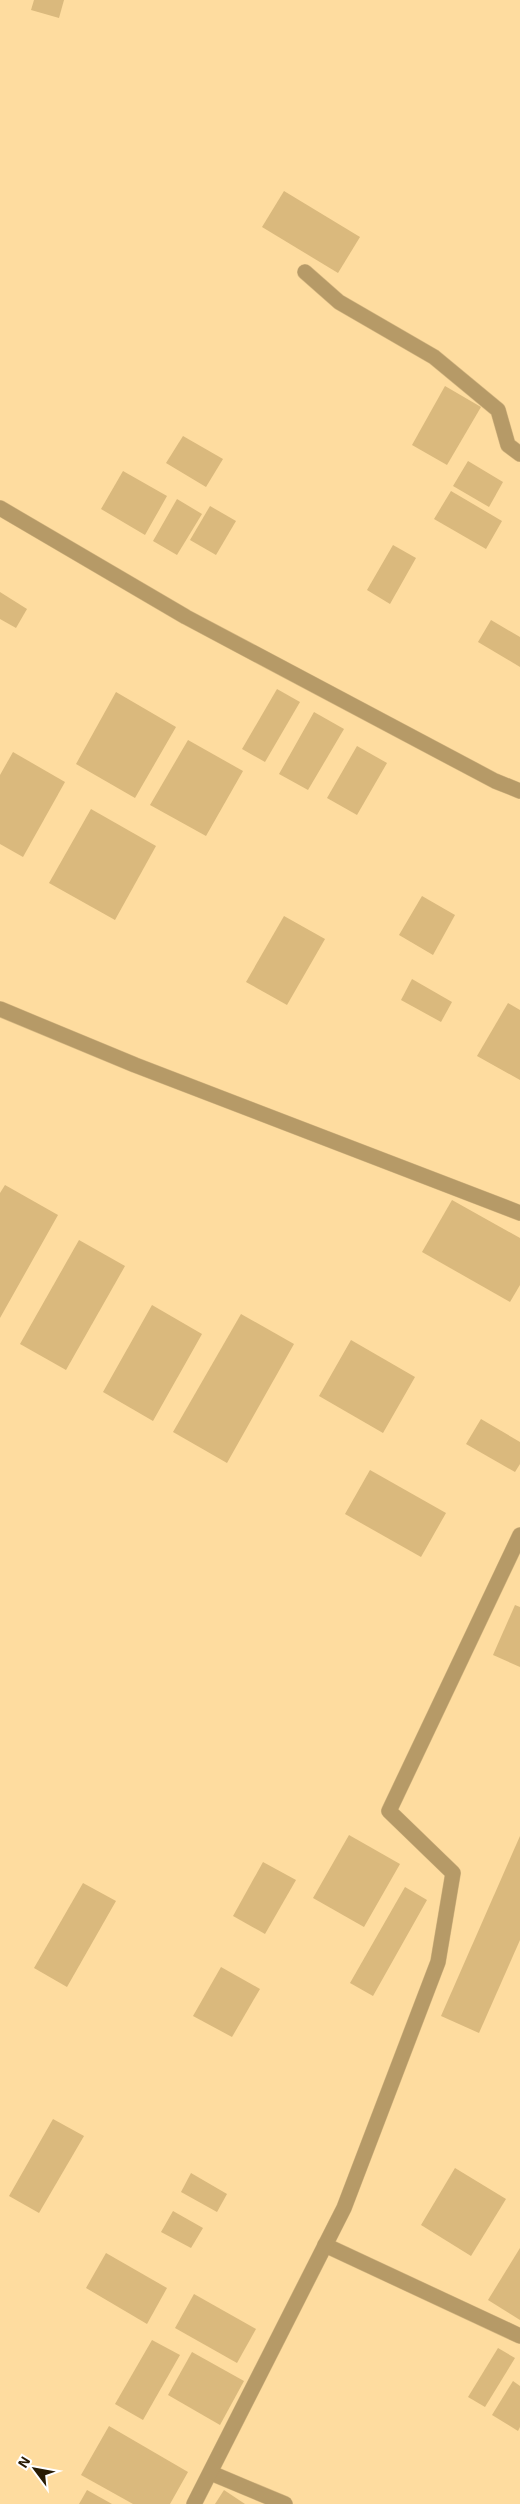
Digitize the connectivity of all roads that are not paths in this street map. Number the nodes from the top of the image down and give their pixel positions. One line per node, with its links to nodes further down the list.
1 (305, 272): 2 (street)
2 (520, 454)
3 (0, 508): 4 (street)
4 (520, 791)
5 (0, 1009): 6 (street)
6 (520, 1214)
7 (520, 1535): 8 (street)
8 (325, 2245): 9 (street); 10 (street)
9 (520, 2336)
10 (211, 2473): 11 (street); 12 (street)
11 (194, 2504)
12 (285, 2504)

